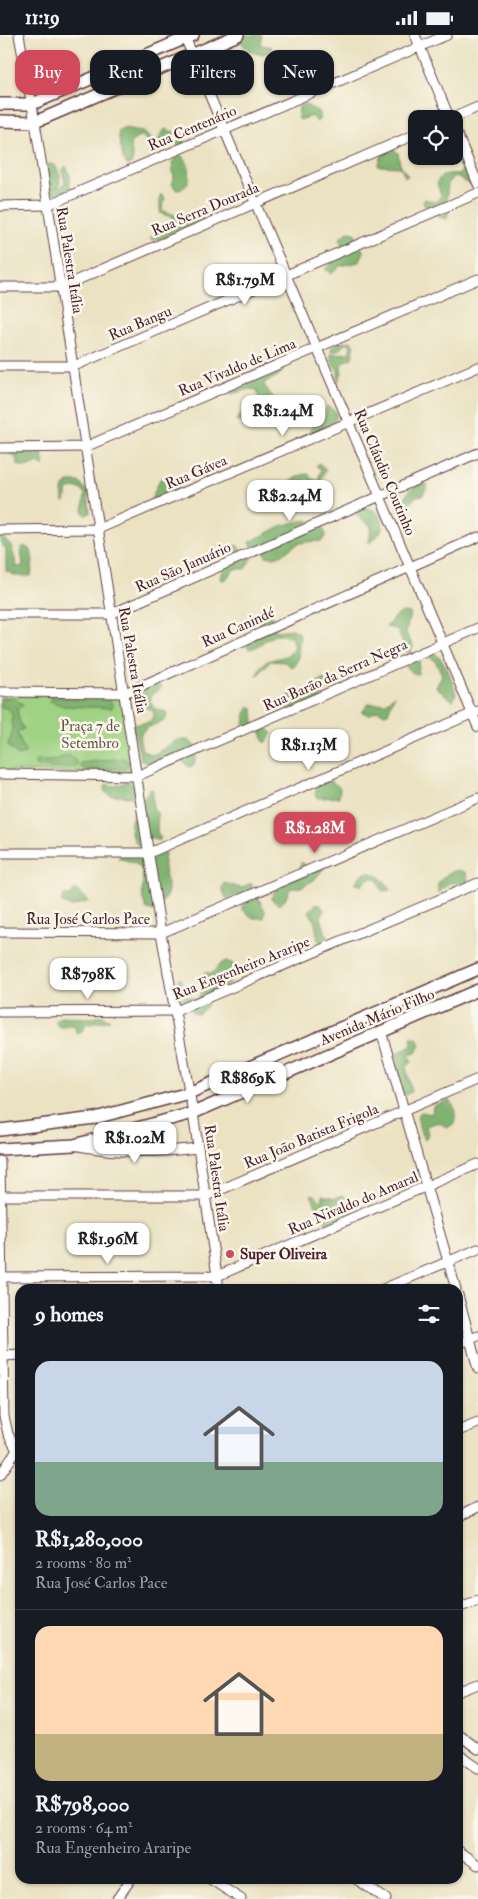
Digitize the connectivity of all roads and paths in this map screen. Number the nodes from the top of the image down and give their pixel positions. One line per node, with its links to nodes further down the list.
1 (19, 35): 12 (street, Rua Palestra Itália)
2 (238, 35): 8 (main road)
3 (415, 35): 6 (street)
4 (446, 35): 6 (street, Rua Centenário)
5 (187, 36): 7 (street, Rua Cláudio Coutinho); 12 (main road)
6 (420, 47): 14 (street); 18 (street, Rua Centenário)
7 (191, 50)
8 (202, 50)
9 (171, 63): 17 (main road)
10 (209, 95): 18 (street, Rua Cláudio Coutinho)
11 (0, 104): 12 (main road)
12 (32, 104): 17 (street, Rua Palestra Itália)
13 (478, 107): 15 (street)
14 (446, 110)
15 (463, 113)
16 (0, 121): 17 (main road)
17 (35, 122): 24 (street, Rua Palestra Itália)
18 (224, 130): 23 (street, Rua Cláudio Coutinho); 24 (street, Rua Centenário)
19 (408, 136): 23 (street, Rua Serra Dourada)
20 (463, 148): 21 (street)
21 (478, 184)
22 (478, 193): 26 (street, Rua Bangu)
23 (255, 203): 26 (street, Rua Cláudio Coutinho); 29 (street, Rua Serra Dourada)
24 (48, 205): 25 (street, Rua Centenário); 29 (street, Rua Palestra Itália)
25 (0, 206)
26 (286, 276): 30 (street, Rua Cláudio Coutinho); 32 (street, Rua Bangu)
27 (478, 279): 30 (street, Rua Vivaldo de Lima)
28 (0, 287): 29 (street, Rua Serra Dourada)
29 (61, 287): 32 (street, Rua Palestra Itália)
30 (317, 348): 34 (street, Rua Cláudio Coutinho); 35 (street, Rua Vivaldo de Lima)
31 (0, 366): 32 (street, Rua Bangu)
32 (74, 366): 35 (street, Rua Palestra Itália)
33 (478, 367): 34 (street, Rua Gávea)
34 (348, 422): 38 (street, Rua Cláudio Coutinho); 39 (street, Rua Gávea)
35 (85, 447): 36 (street, Rua Vivaldo de Lima); 39 (street, Rua Palestra Itália)
36 (0, 448)
37 (478, 453): 38 (street, Rua São Januário)
38 (380, 495): 42 (street, Rua Cláudio Coutinho); 44 (street, Rua São Januário)
39 (98, 529): 40 (street, Rua Gávea); 44 (street, Rua Palestra Itália)
40 (0, 530)
41 (478, 537): 42 (street, Rua Canindé)
42 (410, 565): 46 (street, Rua Cláudio Coutinho); 48 (street, Rua Canindé)
43 (0, 614): 44 (street, Rua São Januário)
44 (111, 614): 48 (street, Rua Palestra Itália)
45 (478, 627): 46 (street, Rua Barão da Serra Negra)
46 (442, 643): 49 (street, Rua Cláudio Coutinho); 52 (street, Rua Barão da Serra Negra)
47 (0, 692): 48 (street, Rua Canindé)
48 (126, 693): 52 (street, Rua Palestra Itália)
49 (475, 712): 50 (street, Rua Cláudio Coutinho); 55 (street)
50 (478, 727)
51 (0, 774): 52 (street, Rua Barão da Serra Negra)
52 (137, 776): 55 (street, Rua Palestra Itália)
53 (478, 798): 58 (street, Rua José Carlos Pace)
54 (0, 853): 55 (street)
55 (149, 853): 58 (street, Rua Palestra Itália)
56 (478, 883): 61 (street, Rua Engenheiro Araripe)
57 (0, 932): 58 (street, Rua José Carlos Pace)
58 (161, 933): 61 (street, Rua Palestra Itália)
59 (478, 969): 65 (main road, Avenida Mário Filho)
60 (478, 990): 63 (main road, Avenida Mário Filho)
61 (176, 1011): 62 (street, Rua Engenheiro Araripe); 65 (street, Rua Palestra Itália)
62 (0, 1013)
63 (381, 1031): 66 (street); 67 (main road, Avenida Mário Filho)
64 (478, 1079): 66 (street, Rua João Batista Frigola)
65 (189, 1093): 67 (street, Rua Palestra Itália); 68 (main road, Avenida Mário Filho)
66 (404, 1110): 74 (street); 76 (street, Rua João Batista Frigola)
67 (193, 1113): 69 (main road, Avenida Mário Filho); 70 (street, Rua Palestra Itália)
68 (0, 1130)
69 (74, 1145): 70 (street); 71 (main road, Avenida Mário Filho)
70 (198, 1148): 76 (street, Rua Palestra Itália)
71 (0, 1149)
72 (0, 1161): 75 (street)
73 (478, 1164): 74 (street, Rua Nivaldo do Amaral)
74 (426, 1186): 78 (street); 79 (street, Rua Nivaldo do Amaral)
75 (0, 1196): 76 (street, Rua João Batista Frigola); 80 (street)
76 (206, 1196): 79 (street, Rua Palestra Itália)
77 (478, 1249): 78 (street)
78 (448, 1262): 82 (street); 83 (street)
79 (217, 1276): 80 (street, Rua Nivaldo do Amaral); 81 (street, Rua Palestra Itália)
80 (1, 1277): 86 (street)
81 (218, 1284)
82 (394, 1284)
83 (455, 1284)
84 (463, 1308): 85 (street)
85 (474, 1337): 88 (street)
86 (4, 1355): 87 (street); 91 (street)
87 (15, 1355)
88 (478, 1369)
89 (478, 1423): 90 (street)
90 (463, 1429)
91 (15, 1444)
92 (15, 1454): 93 (street)
93 (0, 1475)
94 (478, 1507): 95 (street)
95 (463, 1514)
96 (478, 1600): 97 (street)
97 (463, 1606)
98 (478, 1684): 99 (street)
99 (463, 1690)
100 (463, 1738): 101 (street)
101 (478, 1749)
102 (463, 1758): 103 (street)
103 (478, 1768)
104 (463, 1854): 105 (street)
105 (478, 1865)
106 (128, 1884): 109 (street)
107 (218, 1884): 110 (street)
108 (364, 1884): 111 (street)
109 (117, 1899)
110 (241, 1899)
111 (386, 1899)

